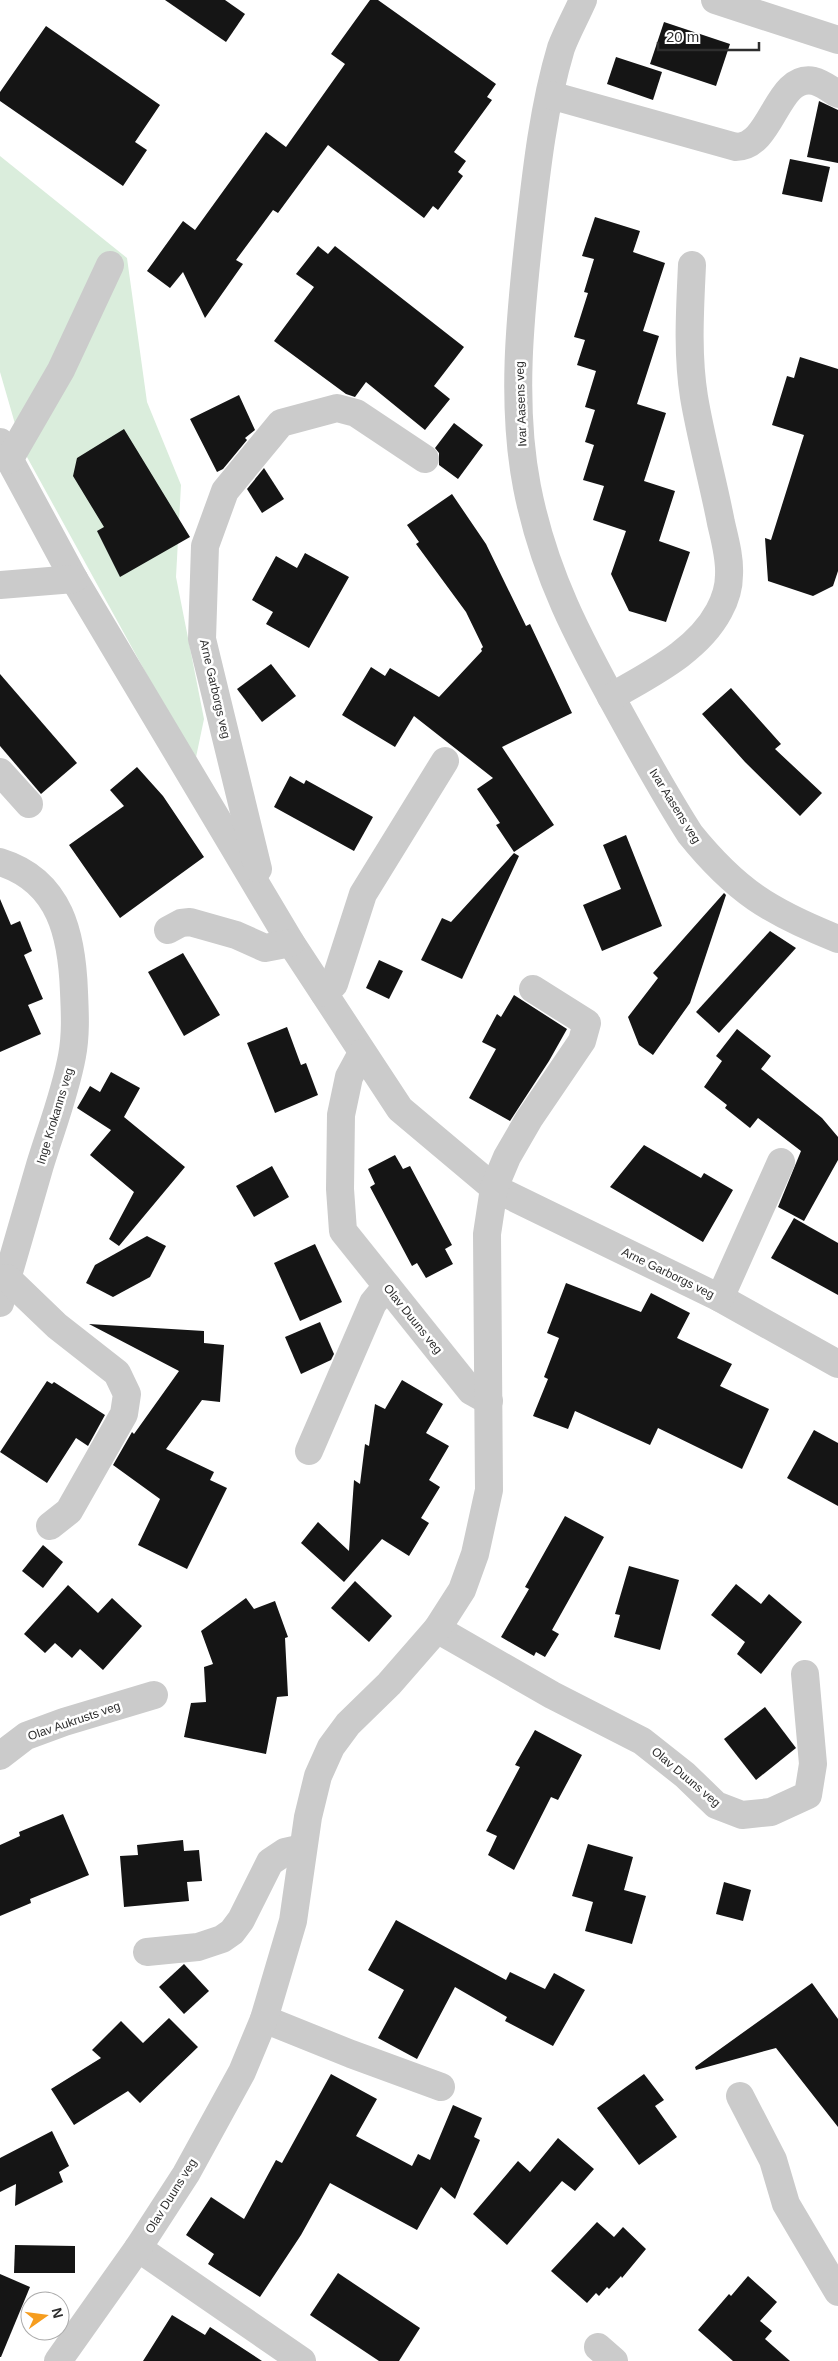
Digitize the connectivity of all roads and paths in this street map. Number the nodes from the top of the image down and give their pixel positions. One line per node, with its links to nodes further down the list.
1 (583, 0): 5 (street, Ivar Aasens veg)
2 (715, 0): 3 (street)
3 (838, 40)
4 (838, 94): 5 (street)
5 (550, 95): 12 (street, Ivar Aasens veg)
6 (110, 265): 8 (street)
7 (692, 265): 12 (street)
8 (4, 451): 10 (street, Arne Garborgs veg)
9 (425, 458): 17 (street, Arne Garborgs veg)
10 (74, 579): 11 (street); 17 (street, Arne Garborgs veg)
11 (0, 585)
12 (611, 697): 19 (street, Ivar Aasens veg)
13 (445, 761): 22 (street)
14 (0, 772): 15 (street)
15 (30, 804)
16 (0, 862): 27 (street, Inge Krokanns veg)
17 (264, 895): 20 (street, Arne Garborgs veg)
18 (168, 930): 20 (street)
19 (838, 939)
20 (291, 943): 22 (street, Arne Garborgs veg)
21 (532, 989): 25 (street)
22 (324, 994): 23 (street, Arne Garborgs veg)
23 (362, 1053): 25 (street, Arne Garborgs veg); 26 (street, Olav Duuns veg)
24 (781, 1162): 28 (street)
25 (494, 1188): 28 (street, Arne Garborgs veg); 30 (street, Olav Duuns veg)
26 (387, 1286): 30 (street, Olav Duuns veg); 31 (street)
27 (4, 1291): 32 (street, Inge Krokanns veg)
28 (720, 1298): 29 (street, Arne Garborgs veg)
29 (838, 1364)
30 (489, 1401): 33 (street, Olav Duuns veg)
31 (309, 1451)
32 (50, 1526)
33 (437, 1629): 34 (street, Olav Duuns veg); 37 (street, Olav Duuns veg)
34 (805, 1674)
35 (154, 1695): 36 (street, Olav Aukrusts veg)
36 (0, 1756)
37 (303, 1848): 38 (street); 39 (street, Olav Duuns veg)
38 (147, 1952)
39 (264, 2019): 40 (street); 42 (street, Olav Duuns veg)
40 (441, 2087)
41 (740, 2096): 43 (street)
42 (138, 2248): 44 (street, Olav Duuns veg); 45 (street)
43 (838, 2292)
44 (58, 2361)
45 (302, 2361)

